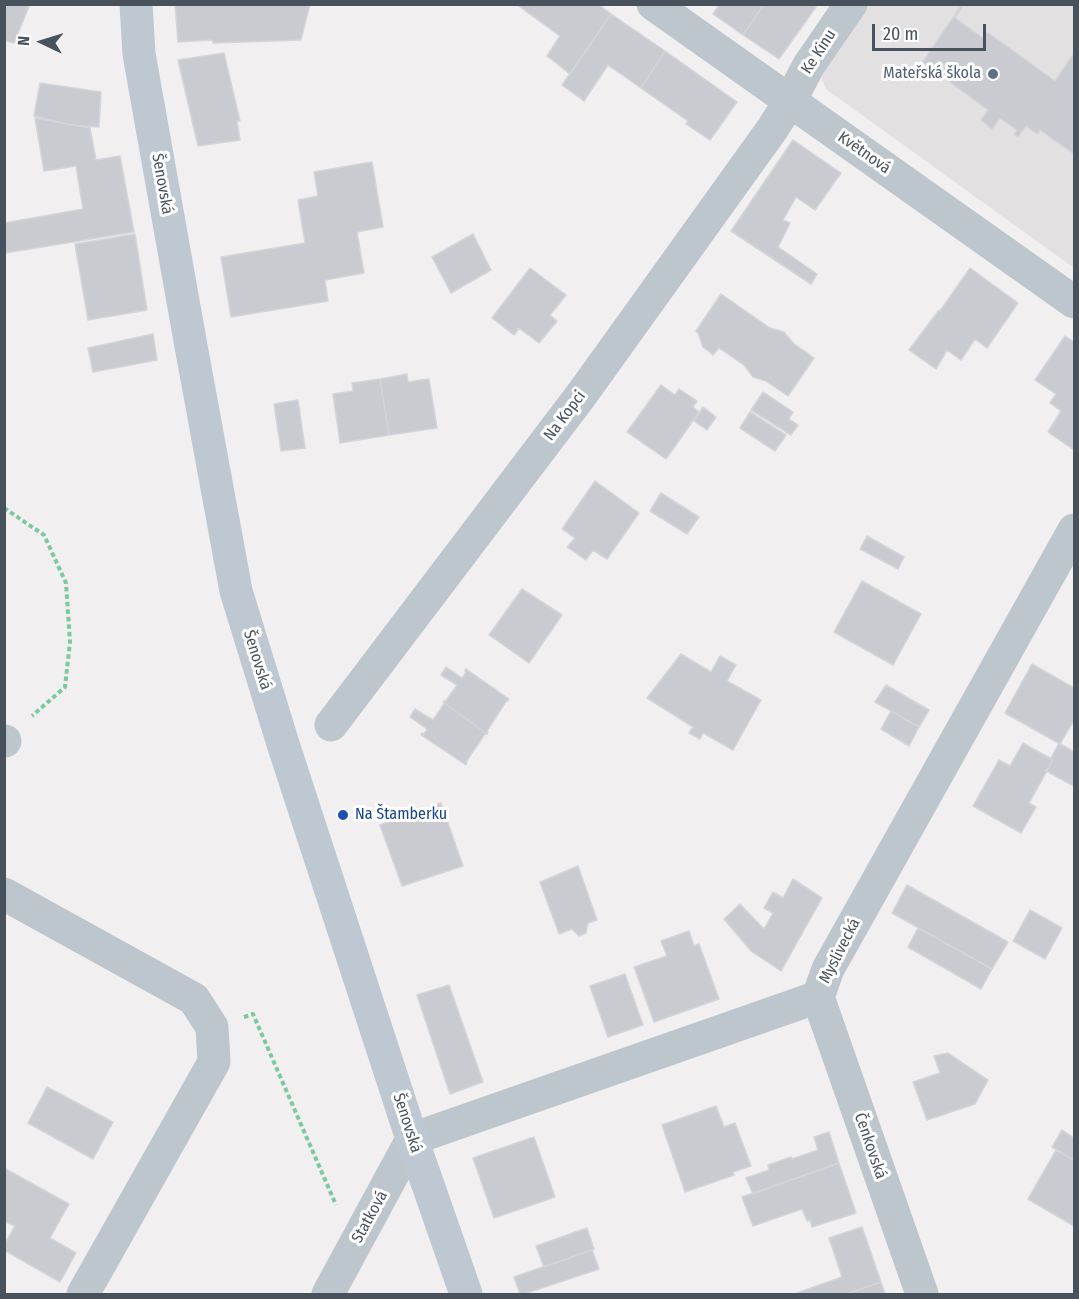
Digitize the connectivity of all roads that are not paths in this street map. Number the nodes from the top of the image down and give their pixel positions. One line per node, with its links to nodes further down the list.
1 (136, 4): 10 (street, Šenovská)
2 (653, 4): 4 (street, Květnová)
3 (851, 4): 4 (street, Ke Kinu)
4 (790, 101): 5 (street, Květnová); 7 (street, Na Kopci)
5 (1074, 302)
6 (1074, 530): 9 (street, Myslivecká)
7 (331, 725)
8 (4, 894): 11 (street)
9 (818, 998): 10 (street, Myslivecká); 14 (street, Čenkovská)
10 (412, 1140): 12 (street, Statková); 13 (street, Šenovská)
11 (83, 1294)
12 (328, 1294)
13 (466, 1294)
14 (922, 1294)

